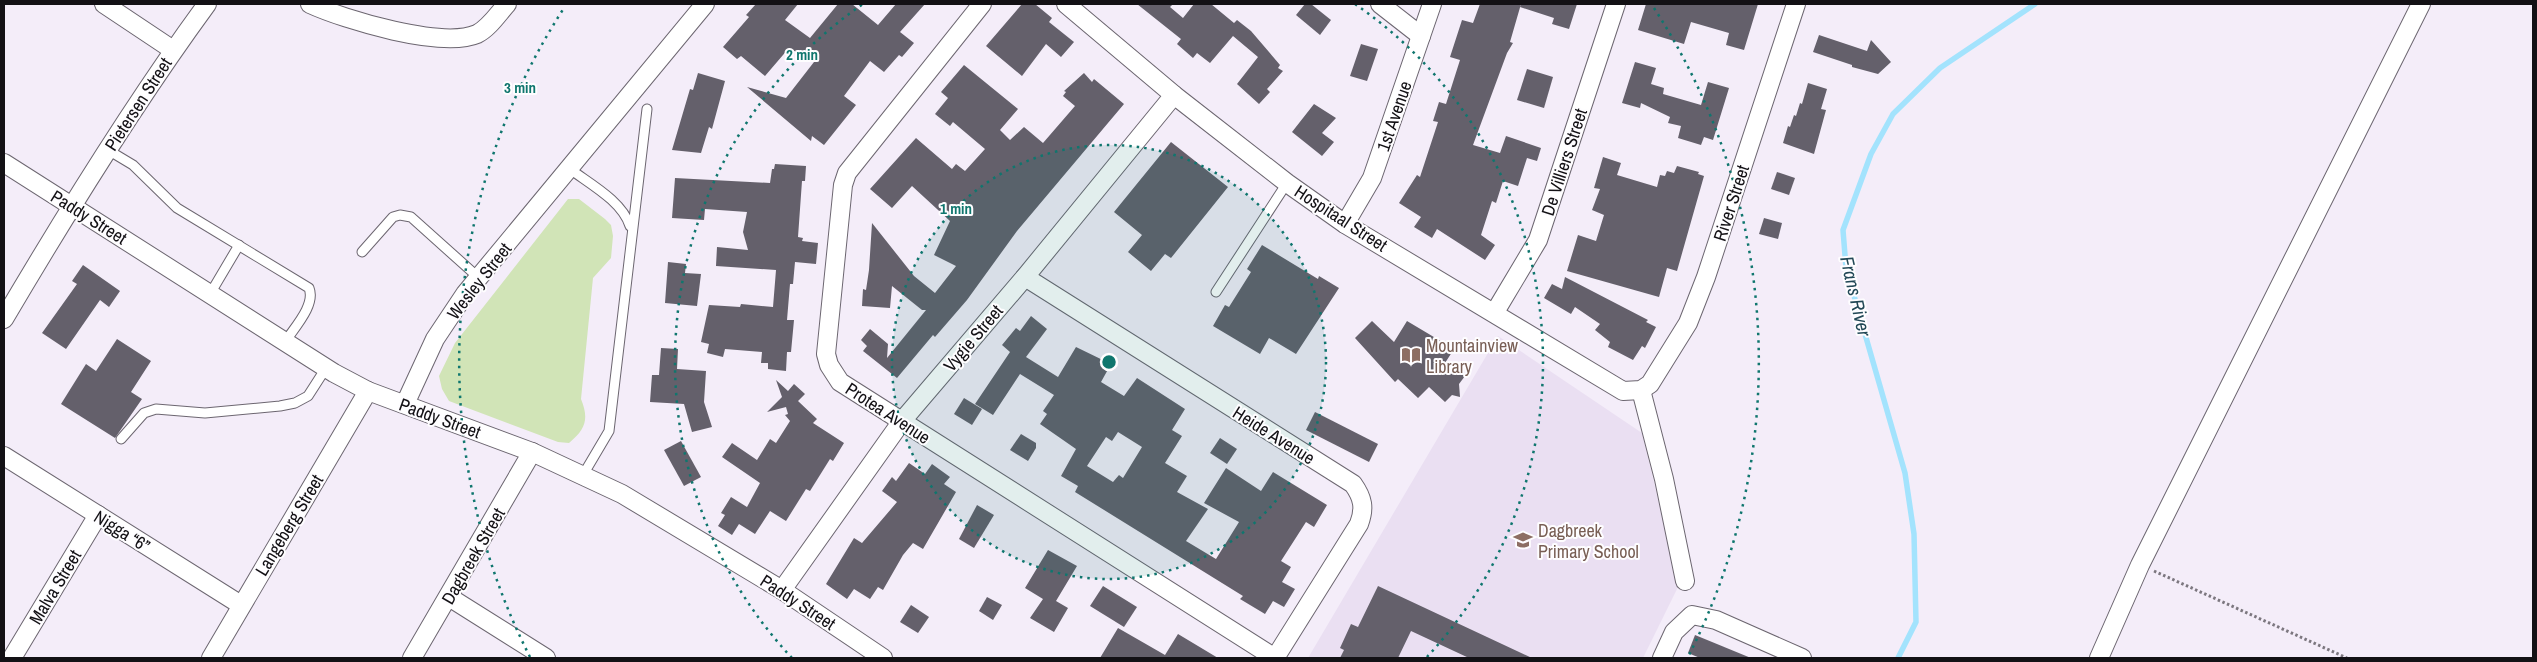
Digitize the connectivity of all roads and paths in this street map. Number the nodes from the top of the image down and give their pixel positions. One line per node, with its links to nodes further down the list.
1 (104, 4): 14 (street)
2 (207, 4): 14 (street, Pietersen Street)
3 (310, 4): 4 (street)
4 (507, 4)
5 (705, 4): 19 (street, Wesley Street)
6 (982, 4): 37 (street, Protea Avenue)
7 (1066, 4): 15 (street, Hospitaal Street)
8 (1380, 4): 13 (street)
9 (1432, 4): 13 (street, 1st Avenue)
10 (1616, 4): 30 (street, De Villiers Street)
11 (1796, 4): 34 (street, River Street)
12 (2421, 4): 43 (street)
13 (1421, 36): 22 (street, 1st Avenue)
14 (173, 50): 17 (street, Pietersen Street)
15 (1174, 95): 20 (street, Hospitaal Street); 26 (street, Vygie Street)
16 (646, 109): 23 (lane)
17 (108, 150): 21 (street, Pietersen Street); 24 (lane)
18 (4, 163): 21 (street, Paddy Street)
19 (570, 169): 23 (lane); 27 (street, Wesley Street)
20 (1287, 183): 22 (street, Hospitaal Street); 28 (lane)
21 (71, 206): 29 (street, Paddy Street); 31 (street, Pietersen Street)
22 (1345, 224): 30 (street, Hospitaal Street)
23 (631, 229): 41 (lane)
24 (239, 245): 29 (lane); 32 (lane)
25 (362, 252): 27 (lane)
26 (1025, 277): 37 (street, Vygie Street); 53 (street, Heide Avenue)
27 (479, 278): 36 (street, Wesley Street)
28 (1216, 292)
29 (210, 294): 32 (street, Paddy Street)
30 (1495, 312): 34 (street, Hospitaal Street)
31 (4, 319)
32 (285, 342): 33 (street, Paddy Street)
33 (326, 368): 35 (street, Paddy Street); 38 (lane)
34 (1641, 390): 44 (street)
35 (368, 392): 36 (street, Paddy Street); 47 (street, Langeberg Street)
36 (406, 404): 39 (street, Paddy Street)
37 (902, 421): 45 (street, Vygie Street); 53 (street, Protea Avenue)
38 (121, 438)
39 (532, 452): 41 (street, Paddy Street); 46 (street, Dagbreek Street)
40 (4, 456): 42 (street, Nigga “6”)
41 (583, 475): 45 (street, Paddy Street)
42 (98, 515): 47 (street, Nigga “6”); 48 (street, Malva Street)
43 (2140, 564): 56 (street); 57 (path)
44 (1686, 580)
45 (782, 590): 52 (street, Paddy Street)
46 (449, 597): 50 (street, Dagbreek Street); 51 (street)
47 (241, 605): 49 (street, Langeberg Street)
48 (12, 658)
49 (210, 658)
50 (412, 658)
51 (546, 658)
52 (882, 658)
53 (1275, 658)
54 (1662, 658): 55 (street)
55 (1802, 658)
56 (2099, 658)
57 (2347, 658)

